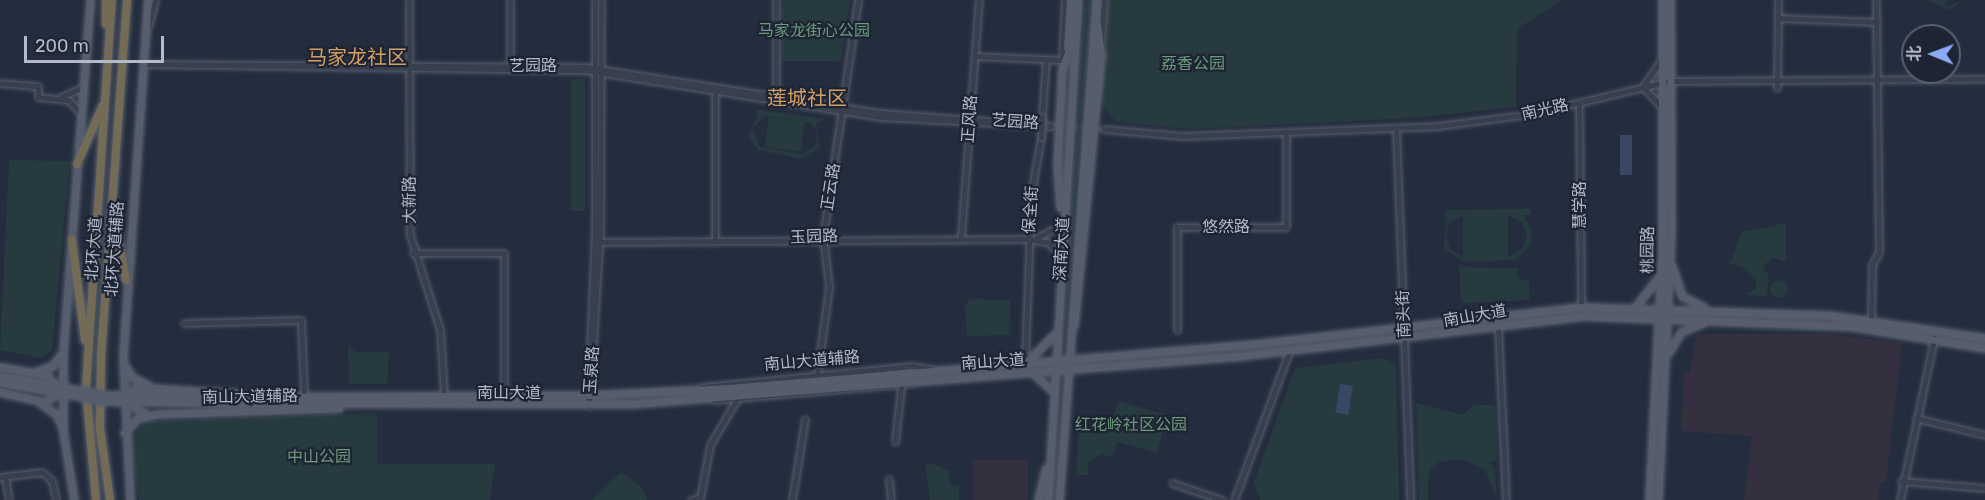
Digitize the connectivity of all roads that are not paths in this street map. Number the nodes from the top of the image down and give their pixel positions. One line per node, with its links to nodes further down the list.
1 (106, 0): 49 (highway)
2 (112, 0): 49 (highway, 北环大道)
3 (127, 0): 59 (highway, 北环大道)
4 (148, 0): 27 (main road, 北环大道辅路)
5 (155, 0): 27 (street)
6 (409, 0): 35 (street, 大新路)
7 (510, 0): 34 (street)
8 (595, 0): 36 (street, 玉泉路)
9 (601, 0): 36 (street, 玉泉路)
10 (776, 0): 48 (street)
11 (858, 0): 51 (street, 正云路)
12 (979, 0): 29 (street, 正风路)
13 (1065, 0): 32 (street)
14 (1070, 0): 32 (main road)
15 (1078, 0): 26 (main road, 深南大道)
16 (1096, 0): 23 (main road, 深南大道)
17 (1104, 0): 28 (street)
18 (1662, 0): 30 (main road, 桃园路)
19 (1670, 0): 40 (main road, 桃园路)
20 (1778, 0): 24 (street)
21 (1876, 0): 25 (street)
22 (89, 1): 42 (main road)
23 (1095, 14): 28 (main road); 60 (main road, 深南大道)
24 (1778, 18): 25 (street); 37 (street)
25 (1876, 22): 38 (street)
26 (1076, 31): 32 (main road); 46 (main road, 深南大道)
27 (145, 38): 33 (main road, 北环大道辅路)
28 (1101, 48): 68 (main road)
29 (975, 56): 31 (street); 54 (street, 正风路)
30 (1662, 57): 40 (main road, 桃园路); 43 (street)
31 (1046, 59): 32 (street); 64 (street, 保全街, bridge)
32 (1065, 59): 46 (main road); 61 (main road)
33 (144, 64): 35 (street, 艺园路); 73 (main road, 北环大道辅路)
34 (510, 66): 35 (street, 艺园路); 36 (street, 艺园路)
35 (410, 68): 36 (street, 艺园路); 69 (street, 大新路)
36 (599, 70): 44 (street, 艺园路); 67 (street, 玉泉路)
37 (1777, 79): 38 (street, 南光路); 40 (street, 南光路); 45 (street)
38 (1878, 79): 39 (street, 南光路); 82 (street)
39 (1985, 79)
40 (1666, 81): 43 (street, 南光路); 53 (main road, 桃园路); 70 (main road, 桃园路)
41 (0, 83): 47 (street)
42 (83, 87): 47 (street); 52 (main road)
43 (1642, 87): 50 (street, 南光路); 53 (street)
44 (715, 88): 48 (street, 艺园路); 66 (street)
45 (1777, 88)
46 (1072, 91): 61 (main road, 深南大道)
47 (59, 98): 52 (street)
48 (776, 98): 51 (street, 艺园路)
49 (105, 100): 58 (highway); 96 (highway, 北环大道)
50 (1579, 103): 56 (street, 南光路); 74 (street, 慧学路)
51 (843, 109): 54 (street, 艺园路); 62 (street, 正云路)
52 (81, 113): 58 (main road)
53 (1662, 113): 72 (main road, 桃园路)
54 (970, 122): 54 (street, 艺园路); 63 (street, 正风路)
55 (1104, 129): 57 (street, 南光路)
56 (1396, 129): 57 (street, 南光路); 86 (street, 南头街)
57 (1286, 134): 87 (street, 悠然路)
58 (77, 164): 65 (main road)
59 (111, 201): 73 (highway); 147 (highway, 北环大道)
60 (1078, 213): 68 (main road); 88 (main road, 深南大道)
61 (1063, 224): 64 (street); 71 (main road, 深南大道)
62 (823, 237): 63 (street, 玉园路); 66 (street, 玉园路); 107 (street, 正云路)
63 (961, 237): 64 (street, 玉园路)
64 (1031, 239): 71 (street); 100 (street, 保全街)
65 (72, 240): 93 (main road); 96 (highway)
66 (715, 241): 67 (street, 玉园路)
67 (597, 242): 119 (street, 玉泉路)
68 (1085, 247): 88 (main road)
69 (413, 253): 117 (street, 大新路); 118 (street)
70 (1670, 255): 77 (main road, 桃园路); 78 (main road)
71 (1061, 257): 83 (main road, 深南大道)
72 (1661, 273): 75 (main road); 76 (main road, 桃园路)
73 (126, 280): 95 (main road, 北环大道辅路)
74 (1581, 307): 75 (main road, 南山大道); 86 (main road, 南山大道)
75 (1636, 307): 76 (main road, 南山大道)
76 (1660, 308): 77 (main road, 南山大道); 79 (main road, 桃园路)
77 (1668, 308): 78 (main road, 南山大道); 80 (main road, 桃园路)
78 (1713, 310): 82 (main road, 南山大道)
79 (1659, 318): 80 (main road, 南山大道); 85 (main road, 南山大道); 159 (main road, 桃园路)
80 (1668, 318): 81 (main road, 南山大道); 98 (main road, 桃园路)
81 (1712, 320): 89 (main road, 南山大道); 98 (main road)
82 (1871, 320): 90 (main road, 南山大道)
83 (1057, 323): 99 (main road, 深南大道); 100 (main road)
84 (184, 324): 120 (street)
85 (1498, 326): 91 (main road, 南山大道); 158 (street)
86 (1405, 329): 91 (street, 南头街); 97 (main road, 南山大道)
87 (1177, 330)
88 (1070, 336): 97 (main road, 深南大道)
89 (1934, 338): 92 (main road, 南山大道); 131 (street)
90 (1985, 338)
91 (1405, 340): 94 (main road, 南山大道); 157 (street, 南头街)
92 (1985, 348)
93 (63, 352): 103 (main road); 133 (main road)
94 (1289, 352): 104 (main road, 南山大道); 156 (street)
95 (123, 355): 113 (main road); 135 (main road, 北环大道辅路)
96 (87, 357): 146 (highway, 北环大道)
97 (1068, 358): 99 (main road, 南山大道); 104 (main road, 深南大道)
98 (1666, 358): 160 (main road, 桃园路)
99 (1055, 359): 100 (main road, 南山大道); 105 (main road, 深南大道)
100 (1025, 362): 102 (main road, 南山大道)
101 (0, 367): 103 (main road)
102 (933, 369): 107 (street, 南山大道辅路); 112 (main road, 南山大道)
103 (28, 371): 123 (main road)
104 (1068, 371): 105 (main road, 南山大道); 154 (main road, 深南大道)
105 (1054, 372): 106 (main road, 南山大道); 122 (main road, 深南大道)
106 (1028, 373): 110 (main road, 南山大道); 122 (main road)
107 (817, 374): 109 (street, 南山大道辅路)
108 (0, 376): 125 (main road, 南山大道, bridge)
109 (770, 378): 112 (main road); 115 (street, 南山大道辅路)
110 (921, 381): 114 (street, 南山大道辅路); 124 (main road, 南山大道)
111 (0, 382): 125 (main road, 南山大道, bridge)
112 (763, 385): 115 (main road, 南山大道)
113 (154, 386): 126 (main road, 南山大道辅路); 130 (main road)
114 (901, 387): 127 (street, 南山大道辅路); 136 (street)
115 (694, 388): 119 (main road, 南山大道)
116 (0, 392): 123 (main road)
117 (444, 395): 118 (main road, 南山大道); 121 (main road, 南山大道)
118 (504, 395): 119 (main road, 南山大道)
119 (589, 395): 128 (street, 玉泉路)
120 (304, 396): 121 (main road, 南山大道); 126 (main road, 南山大道)
121 (344, 396): 129 (street)
122 (1053, 397): 137 (main road, 深南大道)
123 (29, 399): 133 (main road)
124 (694, 399): 127 (street, 南山大道辅路); 128 (main road, 南山大道)
125 (230, 400): 126 (main road, 南山大道)
126 (257, 400): 129 (main road, 南山大道)
127 (736, 401): 149 (street)
128 (589, 406): 129 (main road, 南山大道)
129 (344, 407): 130 (main road, 南山大道辅路)
130 (157, 414): 135 (main road)
131 (1916, 418): 134 (street); 140 (street)
132 (805, 419): 150 (street)
133 (63, 432): 145 (main road)
134 (1985, 435)
135 (123, 436): 148 (main road, 北环大道辅路)
136 (895, 442)
137 (1049, 454): 152 (main road); 153 (main road, 深南大道)
138 (2, 477): 143 (street); 144 (street)
139 (889, 479): 151 (street)
140 (1901, 481): 142 (street); 161 (street)
141 (1172, 483): 155 (street)
142 (1985, 488)
143 (9, 500)
144 (56, 500)
145 (74, 500)
146 (96, 500)
147 (110, 500)
148 (130, 500)
149 (691, 500)
150 (792, 500)
151 (891, 500)
152 (1038, 500)
153 (1047, 500)
154 (1059, 500)
155 (1222, 500)
156 (1234, 500)
157 (1410, 500)
158 (1506, 500)
159 (1649, 500)
160 (1658, 500)
161 (1900, 500)

